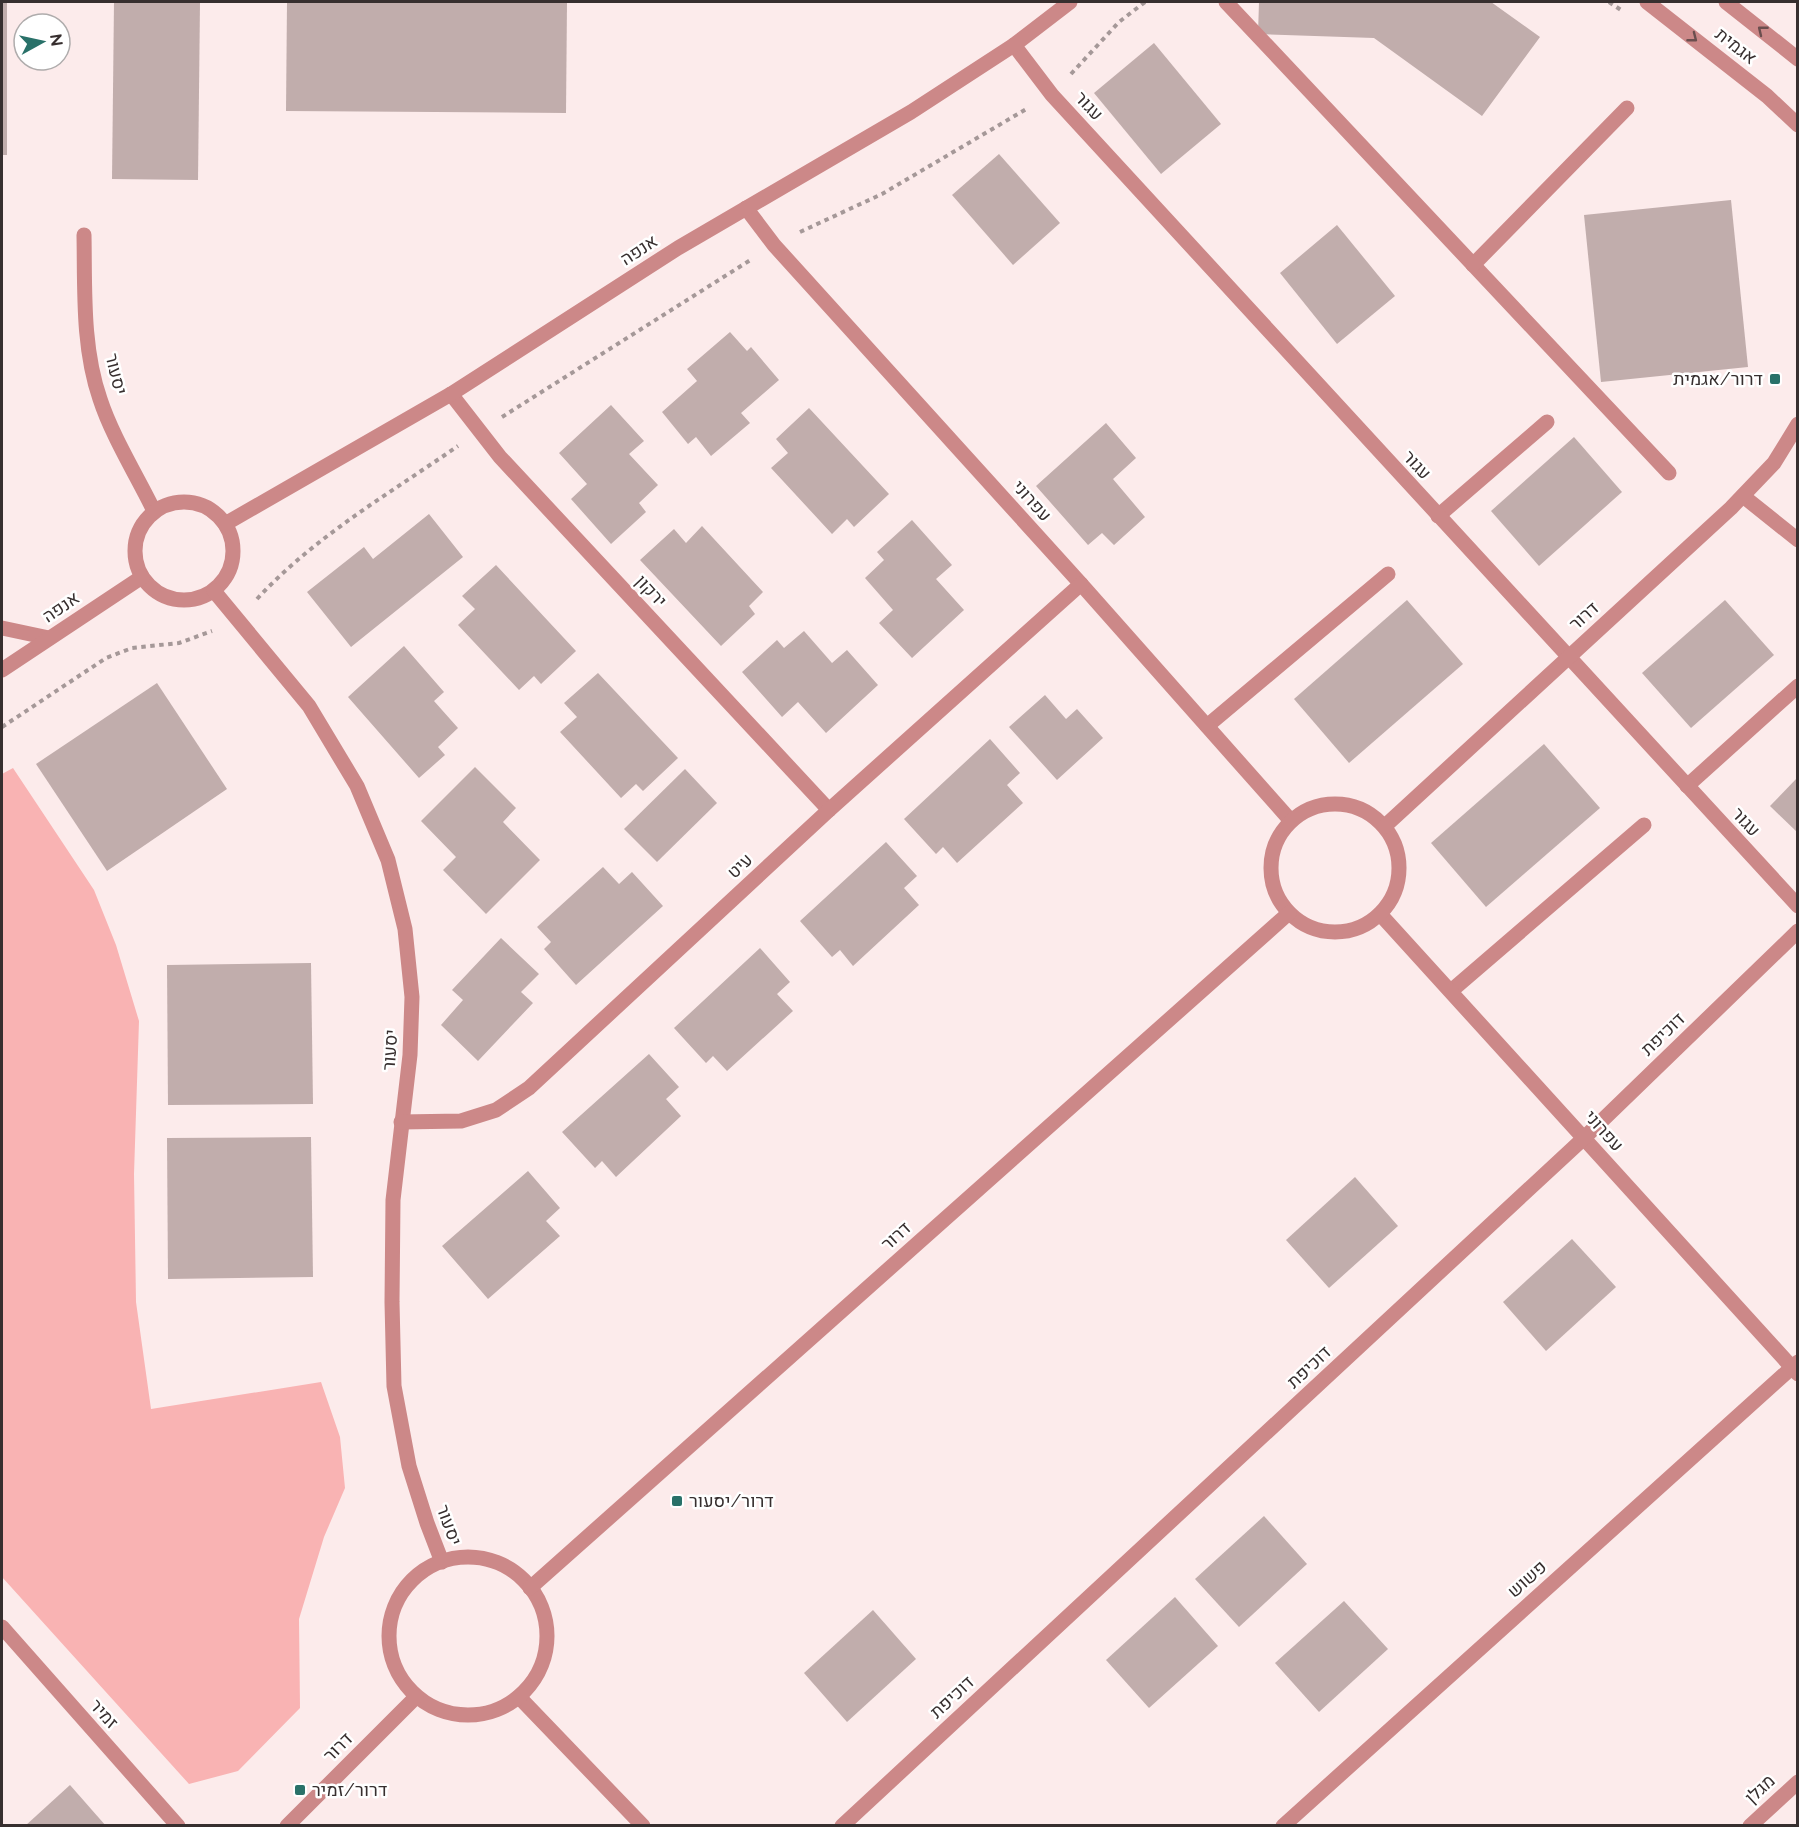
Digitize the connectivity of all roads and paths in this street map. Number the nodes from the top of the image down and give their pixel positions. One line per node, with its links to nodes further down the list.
1 (1070, 2): 6 (street, אנפה)
2 (1145, 2): 8 (path)
3 (1226, 2): 14 (street)
4 (1647, 2): 10 (street, אגמית, one-way to 10)
5 (1726, 2): 7 (street, אגמית, one-way to 5)
6 (1014, 45): 8 (street, עגור); 11 (street, אנפה)
7 (1797, 59)
8 (1052, 95): 13 (path); 22 (street, עגור)
9 (1627, 108): 14 (street)
10 (1797, 125)
11 (746, 208): 13 (street, עפרוני); 15 (street, אנפה)
12 (84, 235): 21 (street, יסעור)
13 (774, 245): 18 (path); 27 (street, עפרוני)
14 (1473, 265): 19 (street)
15 (451, 394): 18 (street, ירקון); 23 (street, אנפה)
16 (1547, 422): 22 (street)
17 (1797, 424): 20 (street, דרור)
18 (480, 431): 29 (path); 38 (street, ירקון)
19 (1669, 473)
20 (1743, 496): 24 (street); 32 (street, דרור)
21 (154, 511): 23 (street); 26 (street)
22 (1438, 516): 32 (street, עגור)
23 (225, 524): 28 (street)
24 (1797, 540)
25 (1388, 574): 35 (street)
26 (142, 577): 28 (street); 31 (street, אנפה)
27 (1081, 584): 35 (street, עפרוני); 38 (street, עיט)
28 (214, 591): 29 (street, יסעור)
29 (236, 618): 36 (path); 47 (street, יסעור)
30 (2, 628): 31 (street)
31 (49, 638): 33 (street, אנפה)
32 (1567, 658): 37 (street, עגור); 41 (street, דרור)
33 (2, 670)
34 (1797, 686): 37 (street)
35 (1207, 726): 39 (street, עפרוני)
36 (2, 727)
37 (1687, 786): 42 (street, עגור)
38 (829, 810): 47 (street, עיט)
39 (1291, 821): 41 (street); 43 (street)
40 (1644, 825): 46 (street)
41 (1385, 826): 44 (street)
42 (1797, 906)
43 (1289, 913): 44 (street); 51 (street, דרור)
44 (1380, 915): 46 (street, עפרוני)
45 (1797, 931): 48 (street, דוכיפת)
46 (1451, 992): 48 (street, עפרוני)
47 (401, 1122): 50 (street, יסעור)
48 (1584, 1138): 49 (street, עפרוני); 59 (street, דוכיפת)
49 (1796, 1368): 60 (street, פשוש)
50 (442, 1562): 51 (street); 53 (street)
51 (530, 1588): 54 (street)
52 (2, 1628): 56 (street, זמיר)
53 (416, 1697): 54 (street); 57 (street, דרור)
54 (519, 1697): 58 (street)
55 (1797, 1782): 61 (street, מגלן)
56 (178, 1826)
57 (287, 1826)
58 (643, 1826)
59 (842, 1826)
60 (1282, 1826)
61 (1750, 1826)

